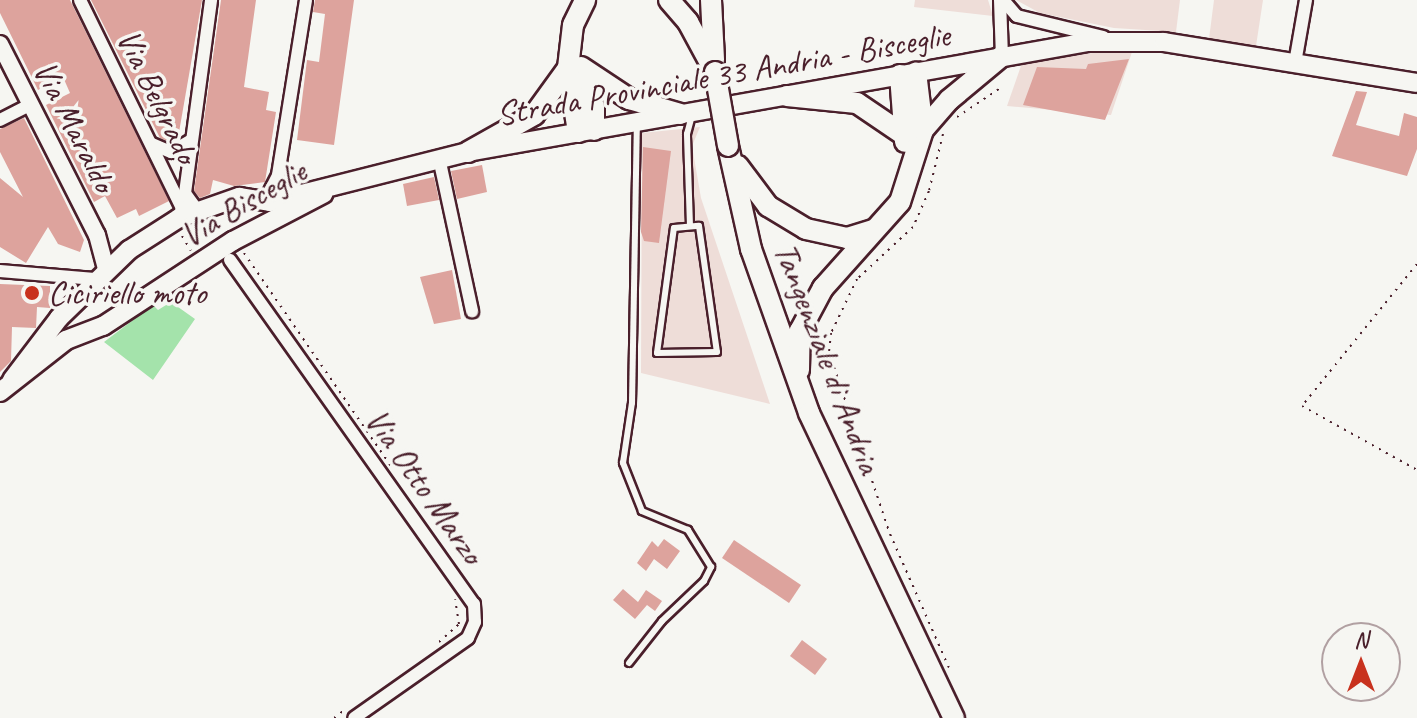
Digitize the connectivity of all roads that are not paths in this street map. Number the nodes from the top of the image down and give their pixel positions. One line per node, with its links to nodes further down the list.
1 (80, 0): 25 (street, Via Belgrado)
2 (211, 0): 24 (street)
3 (306, 0): 29 (street)
4 (585, 0): 13 (main road)
5 (669, 0): 14 (main road)
6 (711, 0): 14 (main road, Tangenziale di Andria)
7 (1002, 0): 9 (street); 11 (street)
8 (1306, 0): 12 (street)
9 (1118, 40): 11 (main road, Strada Provinciale 33 Andria - Bisceglie); 12 (main road, Strada Provinciale 33 Andria - Bisceglie)
10 (0, 44): 18 (street, Via Maraldo)
11 (1002, 56): 15 (main road, Strada Provinciale 33 Andria - Bisceglie); 23 (main road)
12 (1295, 63): 16 (main road, Strada Provinciale 33 Andria - Bisceglie)
13 (574, 68): 19 (main road); 22 (main road); 27 (main road)
14 (715, 72): 26 (main road, Tangenziale di Andria, bridge)
15 (908, 74): 17 (main road, Strada Provinciale 33 Andria - Bisceglie); 23 (main road)
16 (1417, 83)
17 (787, 96): 19 (main road, Strada Provinciale 33 Andria - Bisceglie); 23 (main road)
18 (30, 105): 20 (street); 38 (street, Via Maraldo)
19 (686, 113): 21 (main road, Strada Provinciale 33 Andria - Bisceglie); 36 (lane)
20 (0, 120)
21 (638, 122): 22 (main road, Strada Provinciale 33 Andria - Bisceglie); 49 (lane)
22 (586, 131): 27 (main road, Strada Provinciale 33 Andria - Bisceglie)
23 (913, 133): 37 (main road)
24 (190, 141): 25 (street); 34 (street)
25 (150, 142): 35 (street, Via Belgrado)
26 (728, 146): 37 (main road); 48 (main road, Tangenziale di Andria)
27 (468, 152): 28 (main road, Via Bisceglie)
28 (439, 158): 30 (main road, Via Bisceglie); 45 (street)
29 (278, 175): 31 (street); 32 (street)
30 (343, 182): 31 (main road, Via Bisceglie); 40 (main road, Via Bisceglie)
31 (319, 187): 32 (main road, Via Bisceglie)
32 (254, 201): 33 (main road, Via Bisceglie)
33 (222, 202): 34 (main road, Via Bisceglie); 40 (main road)
34 (203, 208): 35 (main road, Via Bisceglie)
35 (176, 219): 39 (main road, Via Bisceglie)
36 (690, 226): 36 (lane)
37 (880, 227): 48 (main road)
38 (97, 235): 39 (street, Via Maraldo); 42 (street, Via Maraldo)
39 (129, 250): 42 (main road, Via Bisceglie)
40 (223, 251): 46 (main road, Via Bisceglie); 50 (street, Via Otto Marzo)
41 (0, 271): 43 (street)
42 (101, 274): 43 (street); 44 (main road, Via Bisceglie)
43 (65, 276): 44 (street)
44 (76, 299): 46 (main road); 47 (main road, Via Bisceglie)
45 (472, 311)
46 (96, 330): 47 (main road, Via Bisceglie)
47 (6, 386)
48 (809, 413): 51 (main road, Tangenziale di Andria)
49 (629, 663)
50 (350, 714)
51 (954, 718)

